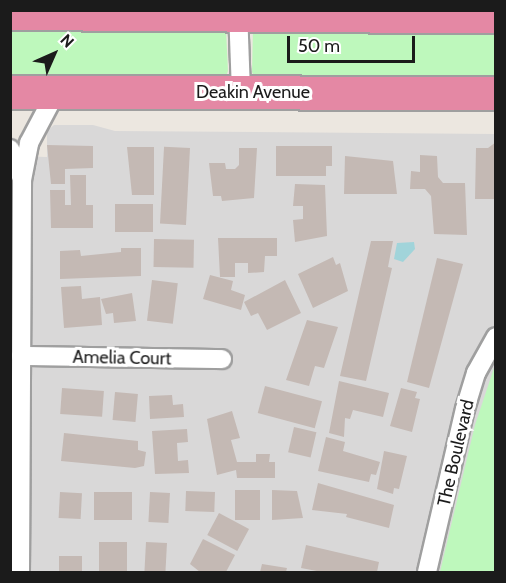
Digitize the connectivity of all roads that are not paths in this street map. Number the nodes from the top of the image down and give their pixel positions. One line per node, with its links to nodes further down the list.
1 (10, 13): 2 (highway)
2 (238, 13): 3 (highway); 6 (street)
3 (495, 16)
4 (10, 92): 5 (highway, Deakin Avenue)
5 (56, 92): 6 (highway, Deakin Avenue); 9 (street)
6 (241, 92): 7 (highway, Deakin Avenue)
7 (495, 93)
8 (10, 141): 9 (street)
9 (29, 143): 11 (street)
10 (10, 149): 11 (street)
11 (22, 180): 13 (street)
12 (495, 337): 16 (street, The Boulevard)
13 (21, 356): 14 (street, Amelia Court); 15 (street)
14 (222, 359)
15 (21, 573)
16 (427, 573)

